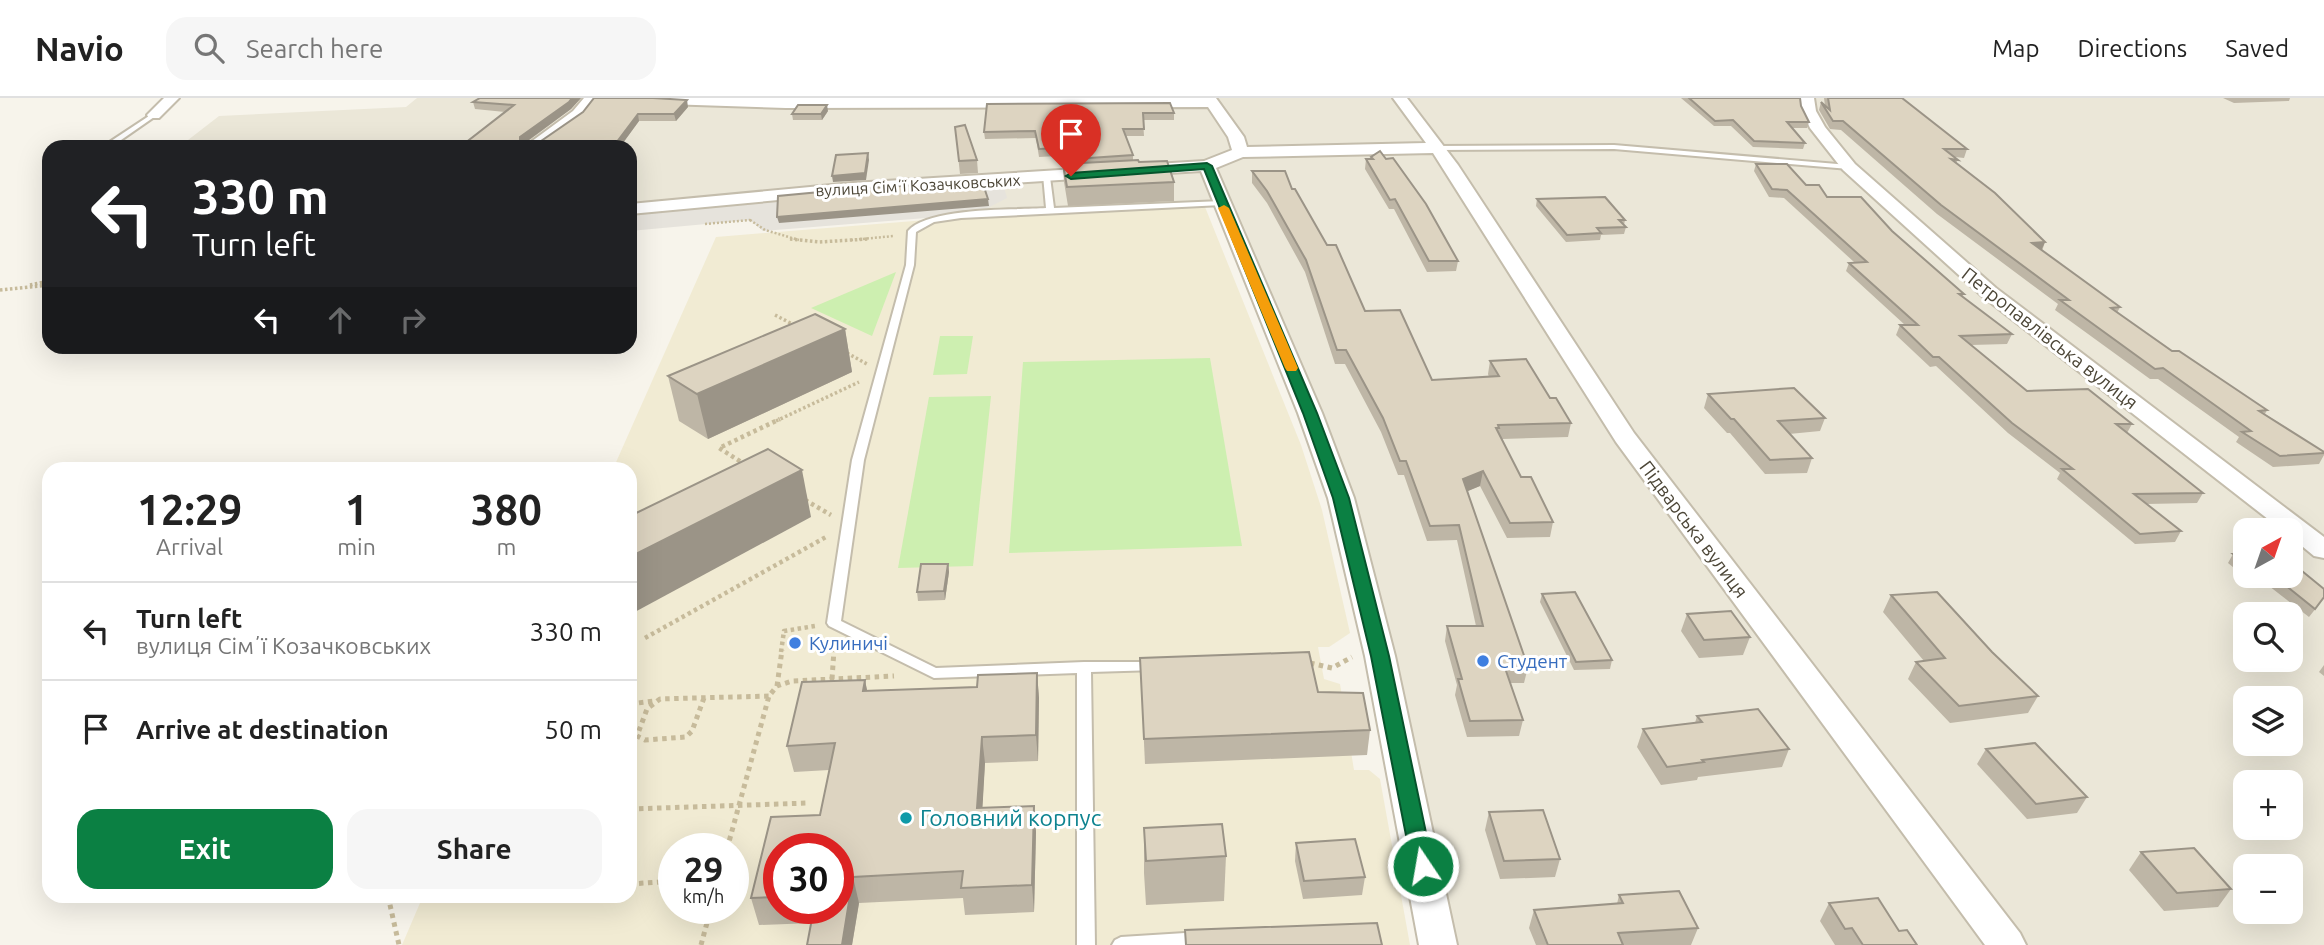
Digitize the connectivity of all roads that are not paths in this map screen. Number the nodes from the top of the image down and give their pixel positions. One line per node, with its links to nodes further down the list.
1 (172, 98): 7 (street)
2 (593, 98): 9 (street)
3 (605, 98): 6 (street)
4 (1401, 98): 10 (street, Підварська вулиця)
5 (1807, 98): 13 (street, Петропавлівська вулиця)
6 (1211, 100): 11 (street)
7 (154, 115): 8 (lane)
8 (116, 140)
9 (543, 140)
10 (1437, 148): 11 (street); 13 (lane); 26 (street, Підварська вулиця)
11 (1241, 152): 12 (street)
12 (1207, 166): 14 (street, вулиця Сімʼї Козачковських); 15 (street)
13 (1849, 167): 18 (street, Петропавлівська вулиця)
14 (1046, 177): 16 (street, вулиця Сімʼї Козачковських); 17 (lane)
15 (1222, 202): 17 (lane); 25 (street)
16 (637, 208)
17 (1050, 211): 21 (lane)
18 (2324, 550)
19 (1167, 664): 20 (lane)
20 (1084, 667): 21 (lane); 23 (lane)
21 (934, 673)
22 (1215, 940): 24 (lane)
23 (1086, 945)
24 (1121, 945)
25 (1438, 945)
26 (2007, 945)

